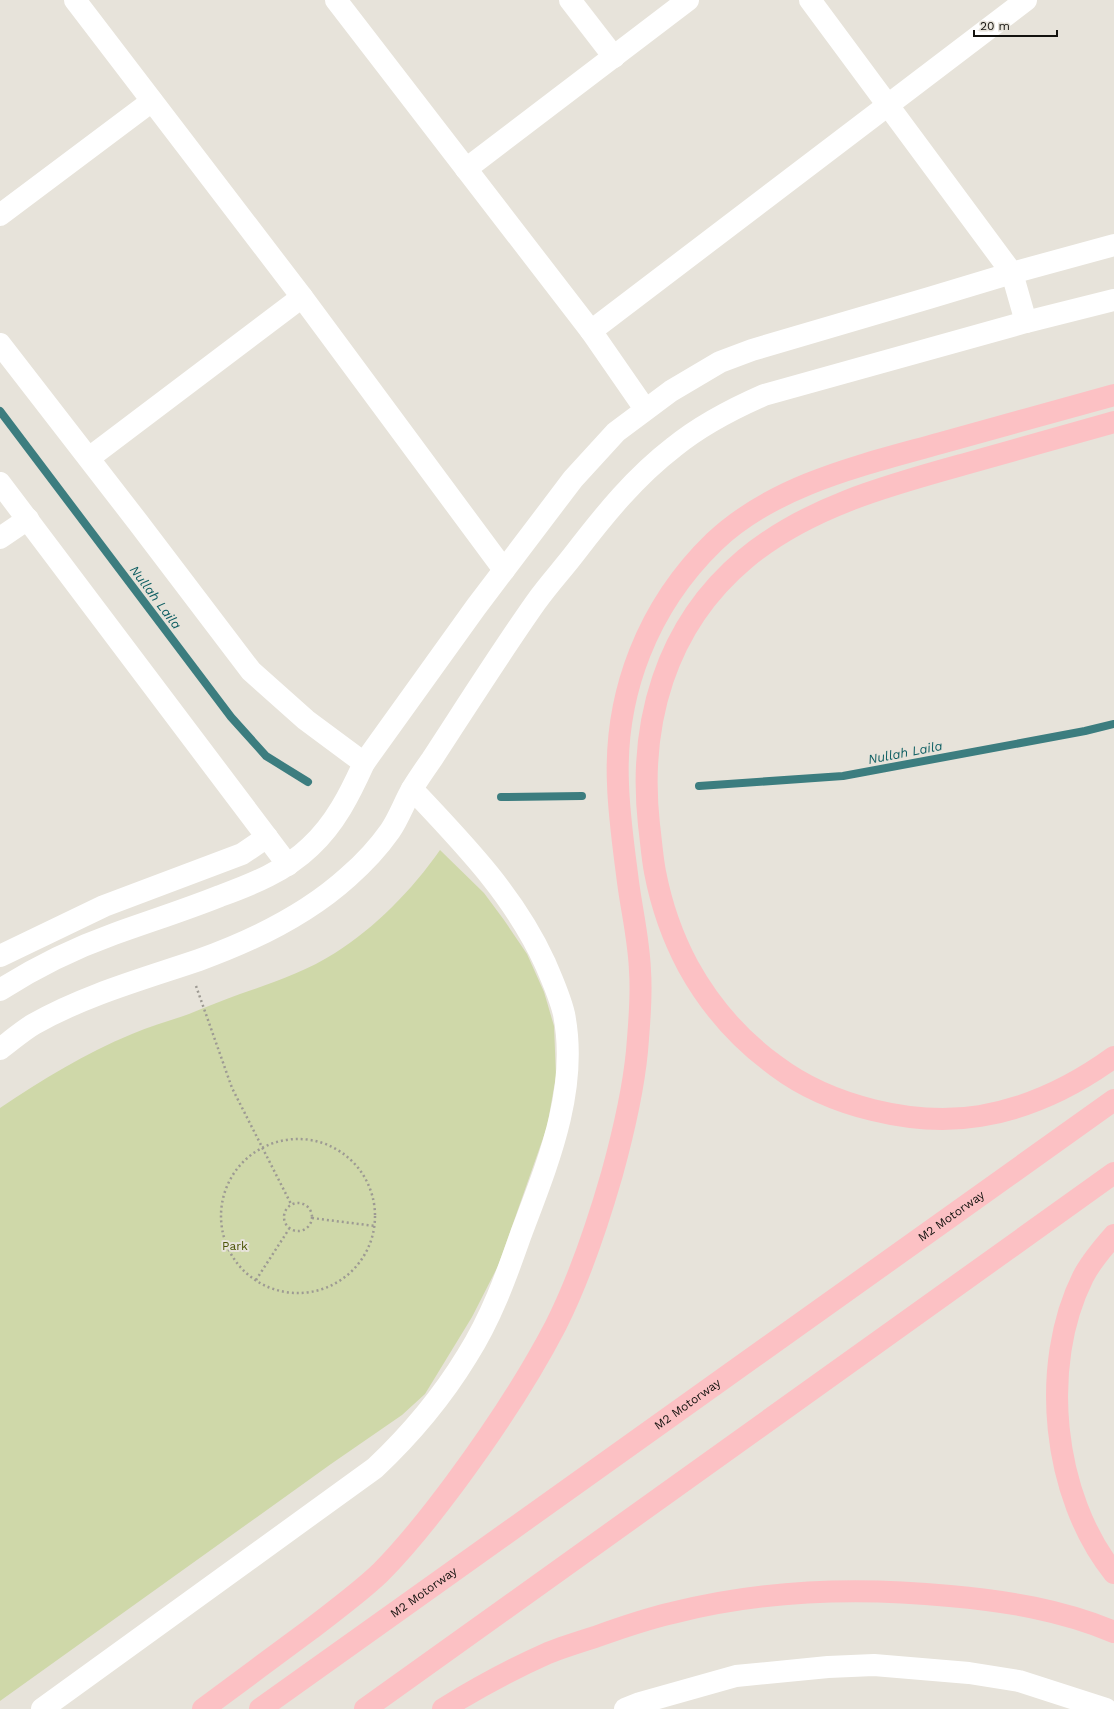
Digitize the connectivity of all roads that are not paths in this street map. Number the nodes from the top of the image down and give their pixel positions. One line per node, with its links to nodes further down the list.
1 (75, 0): 8 (street)
2 (336, 0): 10 (street)
3 (570, 0): 7 (street)
4 (688, 0): 7 (street)
5 (810, 0): 9 (street)
6 (1026, 0): 9 (street)
7 (614, 57): 10 (street)
8 (152, 101): 11 (street); 14 (street)
9 (887, 104): 13 (street); 17 (street)
10 (466, 169): 17 (street)
11 (0, 215)
12 (1114, 245): 13 (street)
13 (1012, 273): 16 (street); 20 (street)
14 (302, 297): 22 (street); 26 (street)
15 (1114, 300): 16 (street)
16 (1026, 322): 28 (street)
17 (591, 331): 20 (street)
18 (0, 344): 22 (street)
19 (1114, 395): 41 (highway)
20 (645, 409): 26 (street)
21 (1114, 422): 34 (highway)
22 (89, 458): 27 (street)
23 (0, 483): 24 (street)
24 (28, 519): 25 (street); 29 (street)
25 (0, 538)
26 (504, 570): 27 (street)
27 (364, 763): 30 (street)
28 (412, 789): 33 (street); 40 (street)
29 (267, 837): 30 (street); 31 (street)
30 (288, 864): 32 (street)
31 (0, 956)
32 (0, 990)
33 (0, 1049)
34 (1114, 1057)
35 (1114, 1100): 42 (highway, M2 Motorway)
36 (1114, 1173): 43 (highway)
37 (1114, 1235): 38 (highway)
38 (1114, 1573)
39 (1114, 1632): 44 (highway)
40 (42, 1709)
41 (203, 1709)
42 (260, 1709)
43 (365, 1709)
44 (443, 1709)
45 (625, 1709): 46 (street)
46 (1106, 1709)

